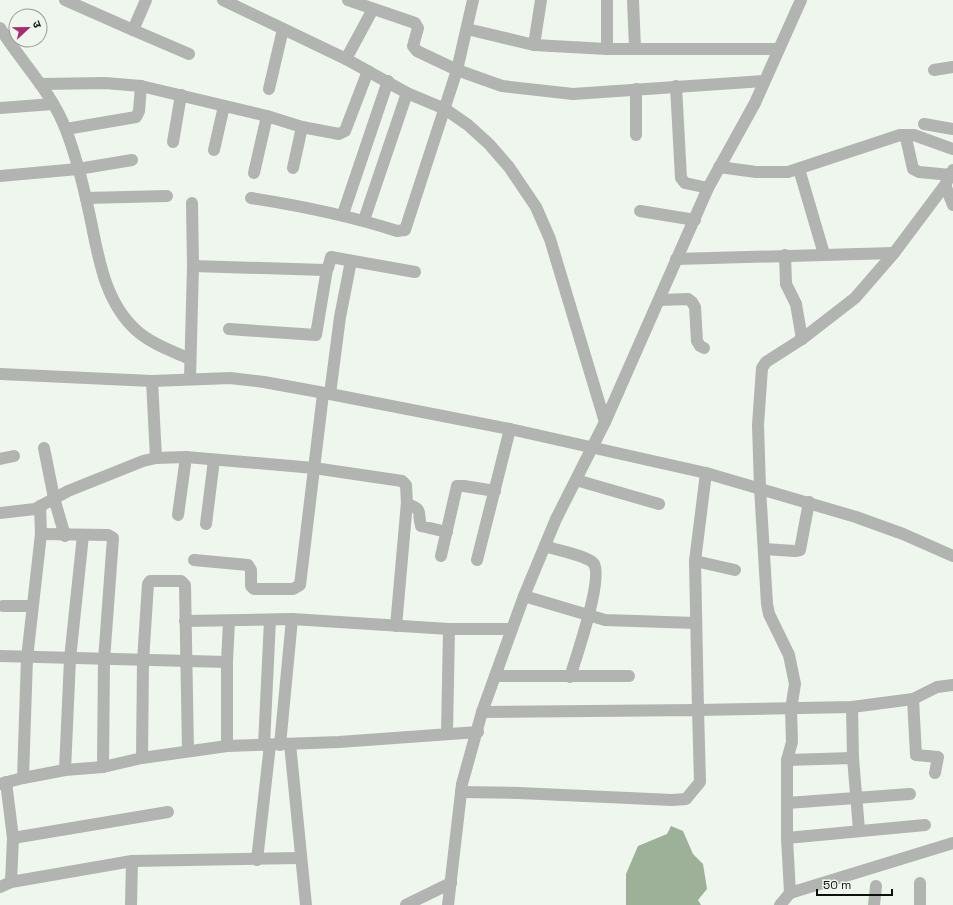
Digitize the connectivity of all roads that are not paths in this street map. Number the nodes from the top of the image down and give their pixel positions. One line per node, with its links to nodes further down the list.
1 (65, 0): 10 (street)
2 (146, 0): 14 (street)
3 (223, 0): 12 (street)
4 (348, 0): 11 (street)
5 (473, 0): 13 (street)
6 (541, 0): 16 (street)
7 (607, 0): 18 (street)
8 (633, 0): 17 (street)
9 (801, 0): 19 (street)
10 (84, 3): 14 (street)
11 (373, 9): 21 (street); 23 (street)
12 (283, 29): 21 (street); 32 (street)
13 (467, 29): 16 (street); 23 (street)
14 (132, 30): 20 (street)
15 (2, 34): 28 (street)
16 (534, 45): 18 (street)
17 (635, 48): 18 (street); 19 (street)
18 (607, 49)
19 (779, 49): 27 (street)
20 (189, 54)
21 (346, 59): 25 (street)
22 (953, 67): 24 (street)
23 (457, 70): 31 (street); 38 (street)
24 (934, 70)
25 (368, 71): 26 (street); 41 (street)
26 (388, 81): 33 (street); 64 (street)
27 (764, 81): 30 (street); 50 (street)
28 (40, 84): 29 (street); 35 (street)
29 (141, 86): 34 (street); 42 (street)
30 (676, 86): 31 (street); 57 (street)
31 (636, 89): 44 (street)
32 (269, 90)
33 (407, 93): 38 (street); 65 (street)
34 (181, 95): 36 (street); 46 (street)
35 (53, 104): 37 (street); 42 (street)
36 (224, 106): 39 (street); 48 (street)
37 (0, 108)
38 (445, 109): 65 (street); 84 (street)
39 (267, 116): 41 (street); 54 (street)
40 (924, 124): 43 (street)
41 (302, 127): 51 (street)
42 (66, 129): 52 (street)
43 (953, 129)
44 (636, 135)
45 (902, 135): 47 (street); 53 (street); 56 (street)
46 (173, 142)
47 (953, 149)
48 (214, 150)
49 (132, 160): 52 (street)
50 (719, 167): 53 (street); 57 (street)
51 (292, 168)
52 (78, 169): 55 (street); 59 (street)
53 (799, 169): 69 (street)
54 (254, 173)
55 (0, 176)
56 (950, 177): 62 (street); 67 (street)
57 (708, 188): 66 (street)
58 (167, 196): 59 (street)
59 (86, 198): 79 (street)
60 (251, 198): 64 (street)
61 (192, 203): 72 (street)
62 (953, 205)
63 (640, 211): 66 (street)
64 (343, 214): 65 (street)
65 (364, 220)
66 (695, 220): 70 (street)
67 (894, 253): 69 (street); 77 (street)
68 (784, 254): 69 (street); 70 (street); 77 (street)
69 (824, 254)
70 (676, 259): 75 (street)
71 (351, 261): 73 (street); 74 (street); 83 (street)
72 (193, 266): 73 (street); 79 (street)
73 (327, 269): 76 (street)
74 (415, 272)
75 (659, 300): 78 (street); 84 (street)
76 (229, 330)
77 (802, 339): 96 (street)
78 (704, 348)
79 (190, 359): 81 (street)
80 (0, 374): 82 (street)
81 (190, 379): 82 (street); 83 (street)
82 (152, 381): 90 (street)
83 (327, 394): 85 (street); 93 (street)
84 (604, 422): 86 (street)
85 (510, 430): 86 (street); 97 (street)
86 (591, 447): 94 (street); 95 (street)
87 (44, 448): 98 (street)
88 (14, 456): 91 (street)
89 (186, 457): 90 (street); 92 (street); 104 (street)
90 (156, 458): 98 (street)
91 (0, 459)
92 (214, 460): 93 (street); 105 (street)
93 (314, 468): 99 (street); 114 (street)
94 (706, 473): 96 (street); 116 (street)
95 (576, 480): 101 (street); 110 (street)
96 (760, 488): 100 (street); 111 (street)
97 (495, 491): 106 (street); 115 (street)
98 (54, 498): 102 (street); 108 (street)
99 (407, 502): 106 (street); 127 (street)
100 (809, 502): 111 (street); 113 (street)
101 (659, 504)
102 (40, 506): 103 (street); 107 (street)
103 (0, 513)
104 (178, 515)
105 (206, 524)
106 (447, 532): 112 (street)
107 (41, 534): 108 (street); 120 (street)
108 (65, 536): 109 (street)
109 (82, 536): 132 (street); 133 (street)
110 (545, 546): 118 (street); 121 (street)
111 (764, 549): 143 (street)
112 (442, 556)
113 (953, 556)
114 (194, 560)
115 (477, 560)
116 (695, 561): 117 (street); 126 (street)
117 (735, 570)
118 (524, 596): 121 (street); 129 (street)
119 (3, 606): 120 (street)
120 (32, 606): 131 (street)
121 (588, 616): 126 (street); 139 (street)
122 (292, 619): 125 (street); 127 (street); 148 (street)
123 (185, 620): 124 (street); 134 (street); 135 (street)
124 (229, 620): 125 (street); 136 (street)
125 (270, 620): 148 (street)
126 (696, 623): 144 (street)
127 (396, 626): 128 (street)
128 (448, 629): 129 (street); 147 (street)
129 (511, 629): 137 (street)
130 (0, 656): 131 (street)
131 (27, 658): 132 (street); 157 (street)
132 (70, 659): 133 (street); 155 (street)
133 (104, 660): 135 (street); 154 (street)
134 (186, 660): 135 (street); 136 (street); 150 (street)
135 (143, 661): 151 (street)
136 (227, 662): 149 (street)
137 (495, 676): 139 (street); 145 (street)
138 (630, 676): 139 (street)
139 (570, 677)
140 (953, 685): 141 (street)
141 (913, 699): 142 (street); 156 (street)
142 (852, 707): 143 (street); 152 (street)
143 (791, 709): 144 (street); 153 (street)
144 (698, 710): 145 (street); 159 (street)
145 (482, 712): 146 (street)
146 (478, 732): 147 (street); 159 (street)
147 (447, 733): 148 (street)
148 (276, 745): 149 (street); 169 (street); 170 (street)
149 (227, 746): 150 (street)
150 (188, 751): 151 (street)
151 (142, 758): 154 (street)
152 (853, 758): 153 (street); 161 (street)
153 (787, 760): 162 (street)
154 (103, 767): 155 (street)
155 (65, 770): 157 (street)
156 (935, 773)
157 (22, 778): 158 (street)
158 (3, 783): 166 (street)
159 (461, 792): 172 (street)
160 (910, 794): 161 (street)
161 (856, 798): 162 (street); 165 (street)
162 (787, 803): 167 (street)
163 (168, 812): 166 (street)
164 (925, 825): 165 (street)
165 (859, 830): 167 (street)
166 (13, 838): 174 (street)
167 (787, 838): 176 (street)
168 (953, 843): 176 (street)
169 (301, 858): 170 (street); 178 (street)
170 (257, 860): 171 (street)
171 (132, 861): 174 (street); 177 (street)
172 (451, 883): 179 (street); 180 (street)
173 (920, 883): 183 (street)
174 (6, 884)
175 (876, 886): 182 (street)
176 (790, 899): 181 (street)
177 (131, 905)
178 (306, 905)
179 (406, 905)
180 (448, 905)
181 (780, 905)
182 (874, 905)
183 (920, 905)

